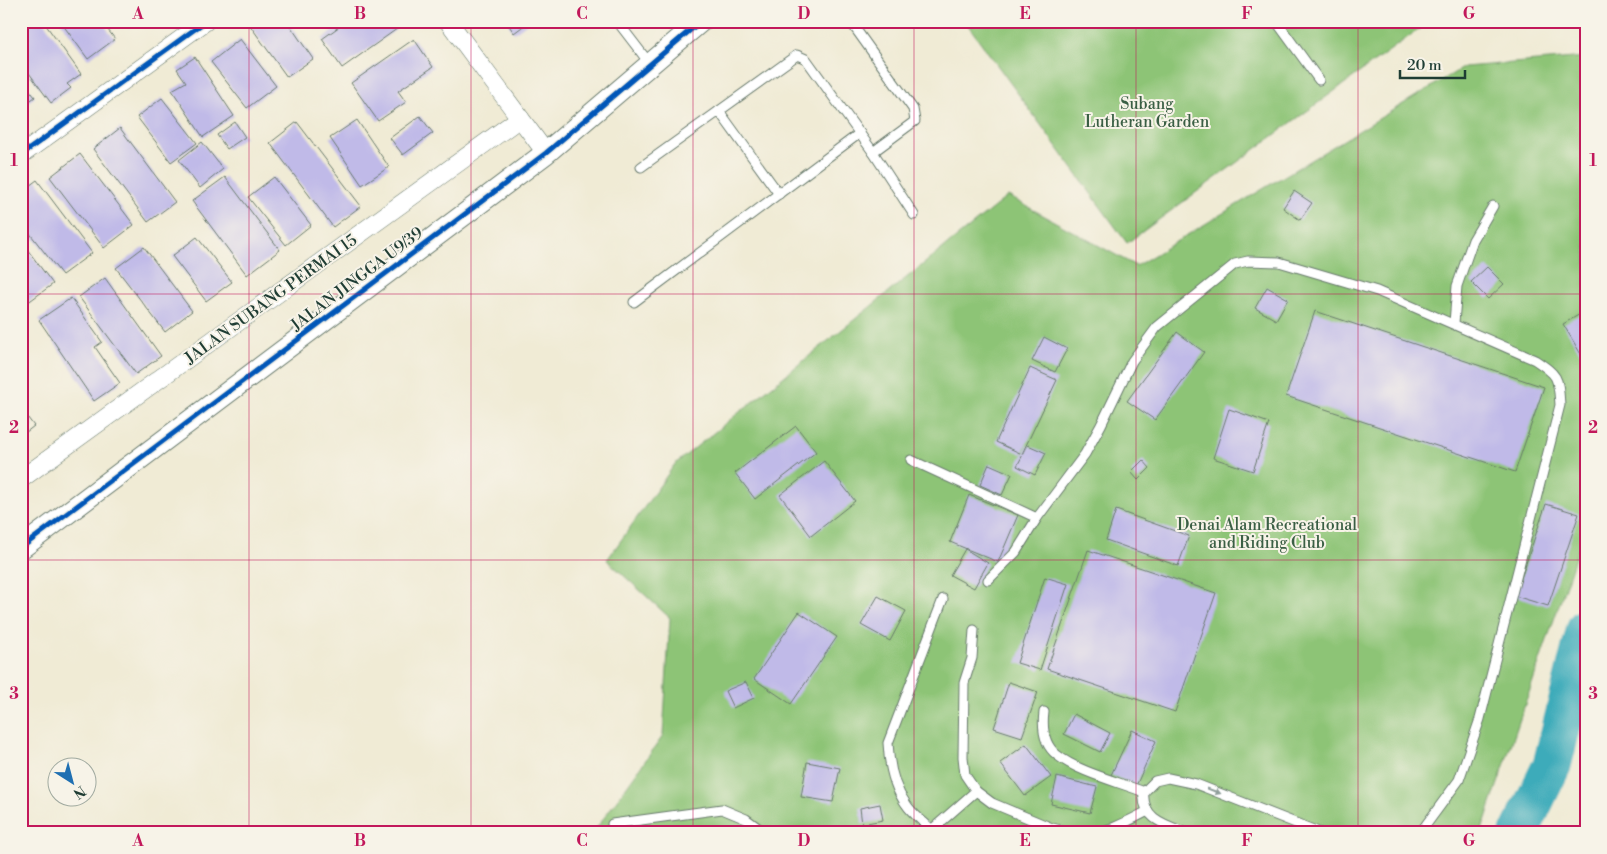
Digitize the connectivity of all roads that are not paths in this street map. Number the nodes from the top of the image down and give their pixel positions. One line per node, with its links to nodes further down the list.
1 (206, 21): 14 (street)
2 (448, 21): 10 (street)
3 (617, 21): 7 (lane)
4 (701, 21): 7 (street, JALAN JINGGA U9/39)
5 (850, 21): 12 (lane)
6 (1276, 21): 8 (lane)
7 (650, 64): 13 (street, JALAN JINGGA U9/39)
8 (1319, 80)
9 (719, 111): 11 (lane); 15 (lane); 16 (lane)
10 (520, 118): 13 (street); 22 (street, JALAN SUBANG PERMAI 15)
11 (860, 133): 12 (lane); 16 (lane)
12 (873, 152): 18 (lane)
13 (546, 153): 24 (street, JALAN JINGGA U9/39)
14 (21, 155)
15 (641, 167)
16 (779, 194): 19 (lane)
17 (1493, 206): 20 (lane)
18 (914, 214)
19 (634, 302)
20 (1454, 323): 23 (lane); 40 (lane)
21 (911, 460): 23 (lane)
22 (21, 480)
23 (1037, 518): 25 (lane)
24 (21, 548)
25 (988, 580)
26 (943, 599): 34 (lane)
27 (974, 630): 29 (lane)
28 (1044, 712): 30 (lane)
29 (976, 791): 34 (lane); 36 (lane)
30 (1144, 792): 31 (lane); 39 (lane, one-way to 39)
31 (1148, 811): 33 (lane); 37 (lane)
32 (612, 824): 35 (lane)
33 (1173, 830): 38 (lane)
34 (930, 831)
35 (765, 833)
36 (1073, 833)
37 (1088, 833)
38 (1187, 833)
39 (1321, 833)
40 (1420, 833)

